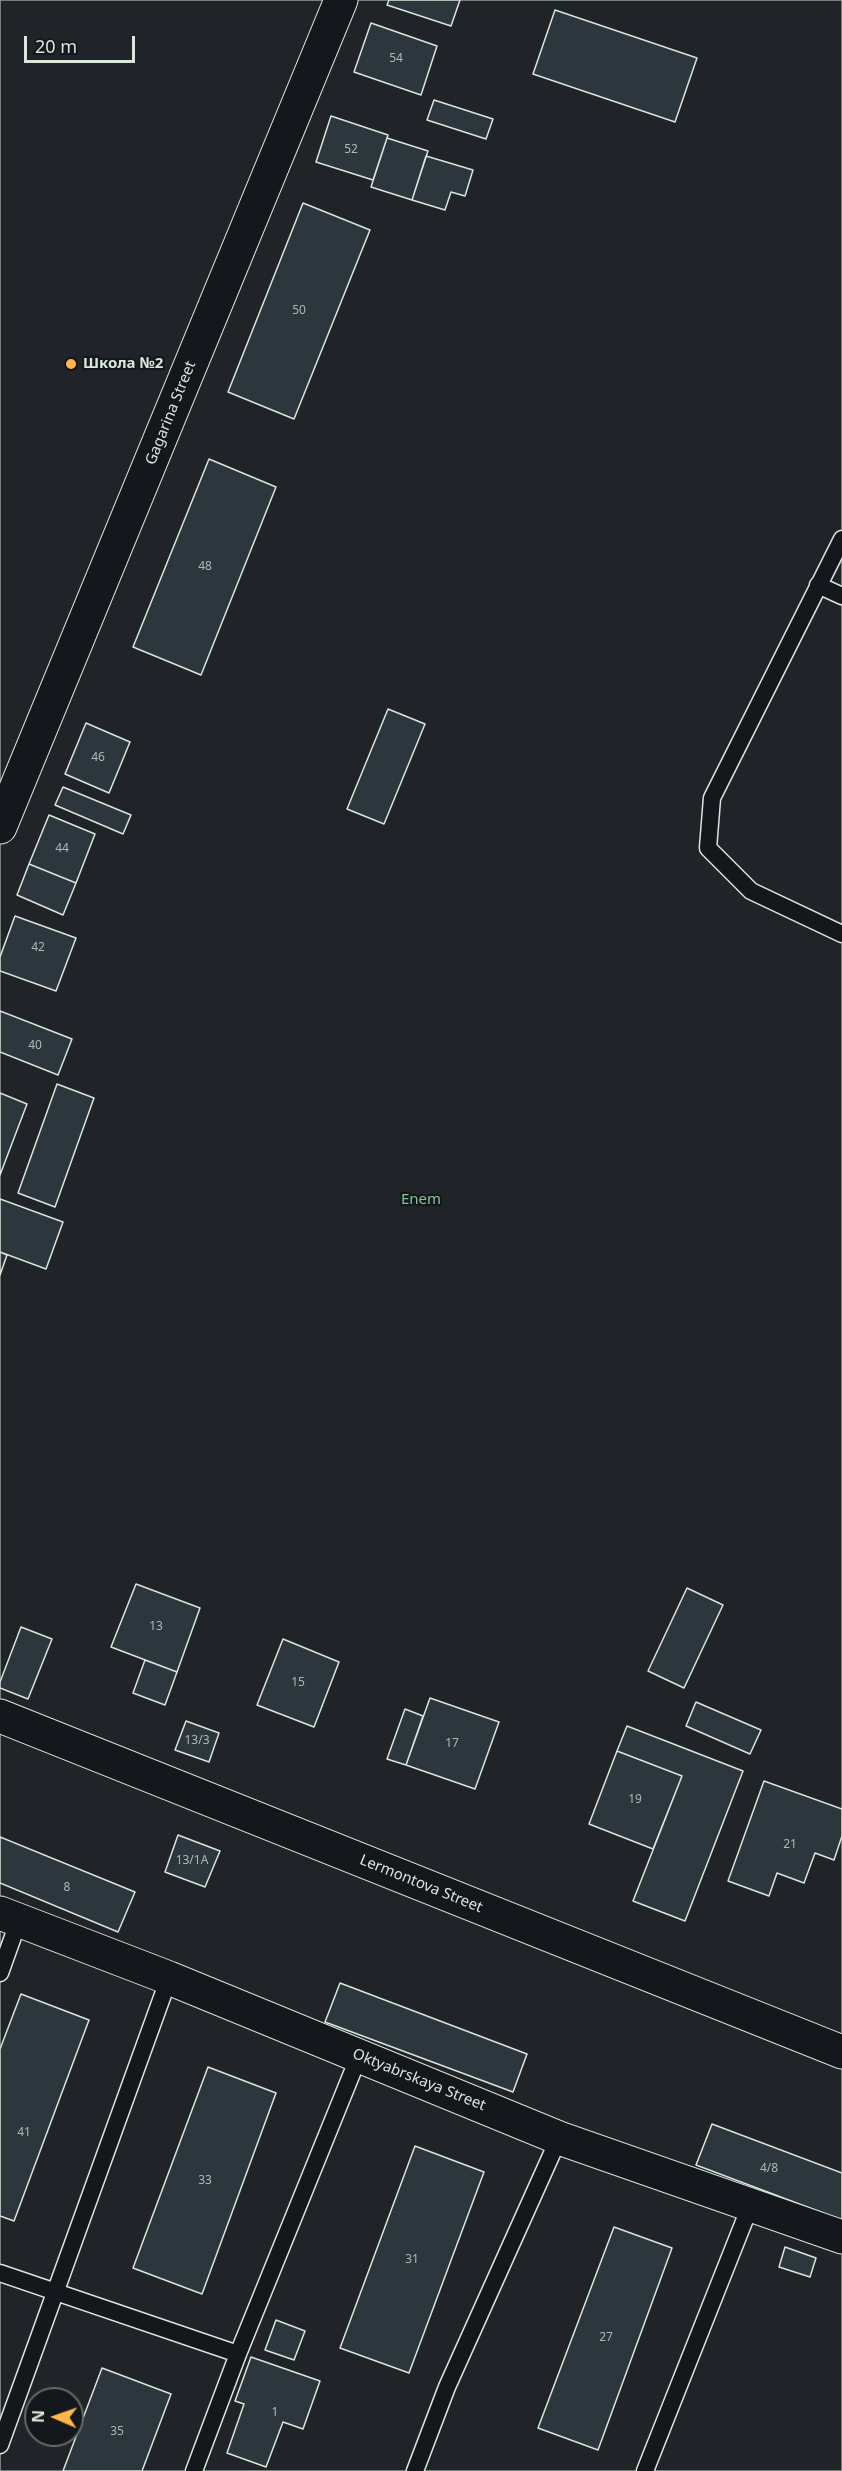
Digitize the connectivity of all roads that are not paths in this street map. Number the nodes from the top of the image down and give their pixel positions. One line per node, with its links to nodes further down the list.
1 (341, 0): 5 (street, Gagarina Street)
2 (842, 540): 3 (lane)
3 (818, 585): 4 (lane); 6 (lane)
4 (842, 596)
5 (0, 827)
6 (842, 934)
7 (0, 1716): 11 (street, Lermontova Street)
8 (9, 1916): 9 (lane); 10 (street, Oktyabrskaya Street)
9 (0, 1972)
10 (168, 1978): 12 (street, Oktyabrskaya Street); 17 (lane)
11 (842, 2052)
12 (359, 2055): 13 (street, Oktyabrskaya Street); 18 (lane)
13 (559, 2138): 14 (street, Oktyabrskaya Street); 21 (lane)
14 (751, 2204): 15 (street, Oktyabrskaya Street); 22 (lane)
15 (842, 2237)
16 (0, 2273): 17 (lane)
17 (56, 2292): 18 (lane); 19 (lane)
18 (238, 2354): 20 (lane)
19 (0, 2445)
20 (194, 2471)
21 (414, 2471)
22 (645, 2471)

